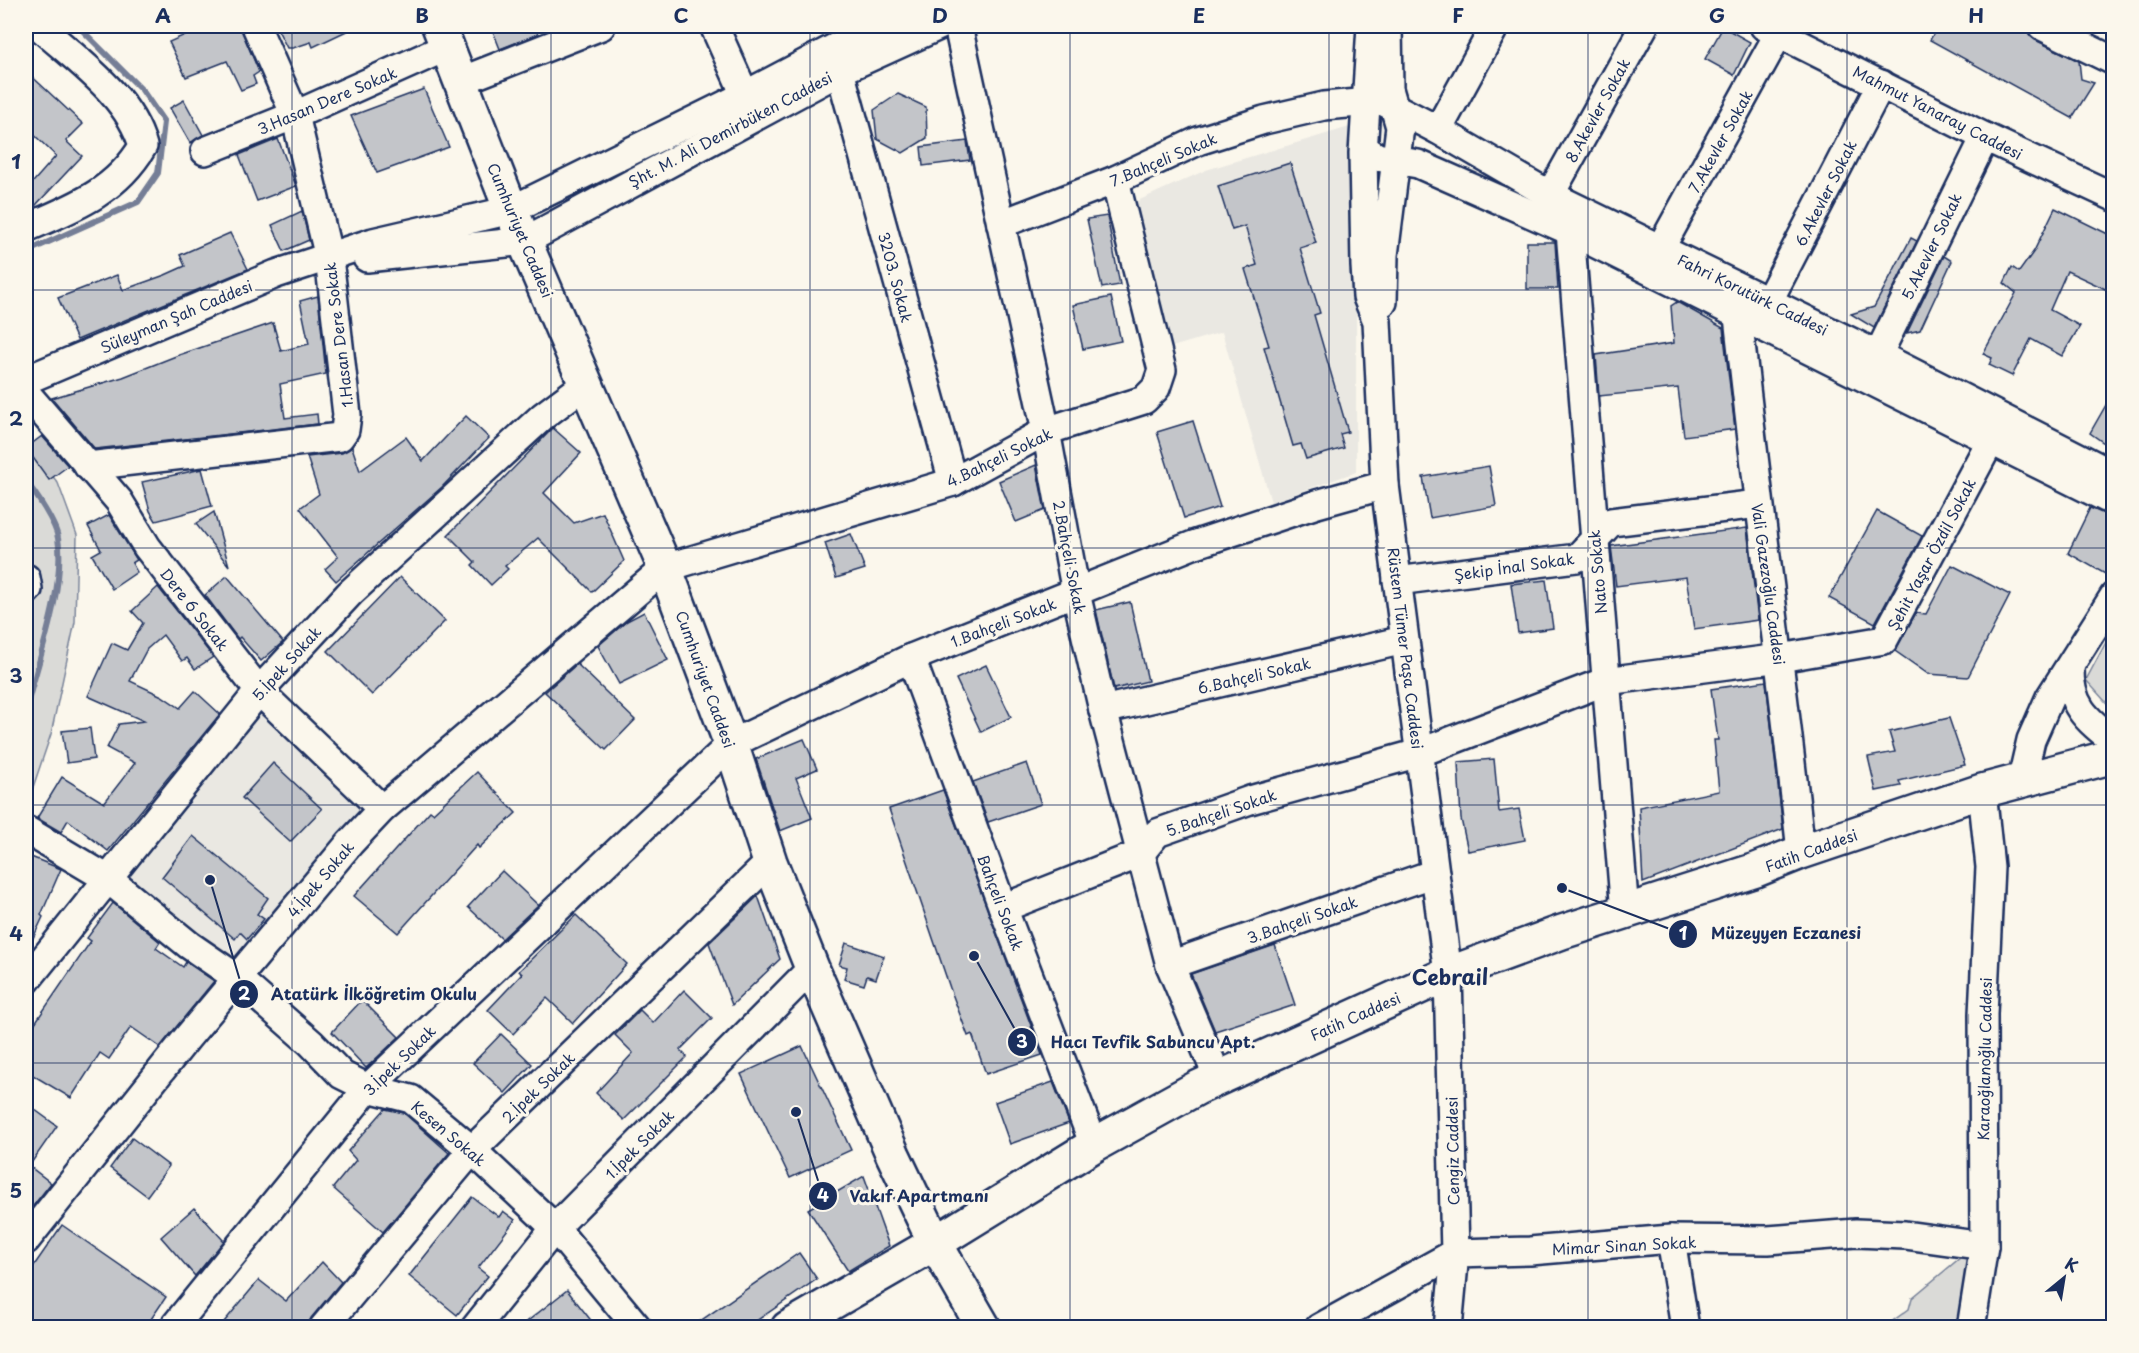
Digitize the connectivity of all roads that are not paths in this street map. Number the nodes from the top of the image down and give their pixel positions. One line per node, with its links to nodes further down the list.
1 (39, 26): 33 (street)
2 (256, 26): 22 (street, 1.Hasan Dere Sokak)
3 (601, 26): 17 (street)
4 (714, 26): 19 (street)
5 (876, 26): 19 (street, Şht. M. Ali Demirbüken Caddesi)
6 (939, 26): 16 (street, Şht. M. Ali Demirbüken Caddesi)
7 (958, 26): 32 (street, 2.Bahçeli Sokak)
8 (1371, 26): 20 (street, Rüstem Tümer Paşa Caddesi)
9 (1388, 26): 21 (street, Rüstem Tümer Paşa Caddesi)
10 (1496, 26): 23 (street)
11 (1644, 26): 29 (street, 8.Akevler Sokak)
12 (2042, 26): 15 (street)
13 (1772, 29): 18 (street, Mahmut Yanaray Caddesi); 36 (street, 7.Akevler Sokak)
14 (443, 36): 17 (main road, Cumhuriyet Caddesi); 22 (street, 3.Hasan Dere Sokak)
15 (2114, 62)
16 (840, 71): 35 (street, Şht. M. Ali Demirbüken Caddesi); 49 (street, 3203. Sokak)
17 (461, 81): 31 (main road, Cumhuriyet Caddesi)
18 (1881, 84): 24 (street, Mahmut Yanaray Caddesi); 38 (street, 6.Akevler Sokak)
19 (745, 95): 31 (street, Şht. M. Ali Demirbüken Caddesi)
20 (1365, 102): 21 (street, 7.Bahçeli Sokak); 25 (street, Rüstem Tümer Paşa Caddesi); 28 (street, 7.Bahçeli Sokak)
21 (1396, 107): 23 (street, Fahri Korutürk Caddesi); 27 (street, Rüstem Tümer Paşa Caddesi)
22 (295, 115): 26 (street, 3.Hasan Dere Sokak); 37 (street, 1.Hasan Dere Sokak)
23 (1438, 130): 29 (street, Fahri Korutürk Caddesi)
24 (1984, 137): 30 (street, Mahmut Yanaray Caddesi); 41 (street, 5.Akevler Sokak)
25 (1364, 148): 27 (street, Fahri Korutürk Caddesi); 40 (street, Rüstem Tümer Paşa Caddesi)
26 (205, 151)
27 (1396, 160): 34 (street, Fahri Korutürk Caddesi); 40 (street, Rüstem Tümer Paşa Caddesi)
28 (1115, 180): 32 (street, 7.Bahçeli Sokak); 45 (street, 4.Bahçeli Sokak)
29 (1550, 195): 36 (street, Fahri Korutürk Caddesi)
30 (2114, 197)
31 (511, 210): 35 (main road, Cumhuriyet Caddesi); 37 (street, Süleyman Şah Caddesi)
32 (1001, 224): 45 (street, 2.Bahçeli Sokak)
33 (26, 228)
34 (1570, 231): 39 (street, Fahri Korutürk Caddesi); 53 (street, Nato Sokak)
35 (525, 241): 37 (street, Süleyman Şah Caddesi); 43 (main road, Cumhuriyet Caddesi)
36 (1660, 249): 38 (street, Fahri Korutürk Caddesi)
37 (329, 258): 42 (street, Süleyman Şah Caddesi); 47 (street, 1.Hasan Dere Sokak)
38 (1768, 302): 41 (street, Fahri Korutürk Caddesi)
39 (1738, 316): 46 (street, Fahri Korutürk Caddesi); 52 (street, Vali Gazezoğlu Caddesi)
40 (1377, 321): 50 (street, Rüstem Tümer Paşa Caddesi)
41 (1878, 355): 48 (street, Fahri Korutürk Caddesi)
42 (26, 380)
43 (587, 383): 54 (main road, Cumhuriyet Caddesi); 65 (street, 5.İpek Sokak)
44 (26, 393): 47 (street, Dere 6 Sokak)
45 (1046, 431): 49 (street, 4.Bahçeli Sokak); 58 (street, 2.Bahçeli Sokak)
46 (1991, 440): 51 (street, Fahri Korutürk Caddesi); 62 (street, Şehit Yaşar Özdil Sokak)
47 (88, 466): 65 (street, Dere 6 Sokak)
48 (2114, 476)
49 (953, 482): 54 (street, 4.Bahçeli Sokak)
50 (1384, 485): 56 (street, Rüstem Tümer Paşa Caddesi); 58 (street, 1.Bahçeli Sokak)
51 (2114, 502)
52 (1758, 504): 53 (street, Şekip İnal Sokak); 62 (street, Vali Gazezoğlu Caddesi)
53 (1594, 542): 56 (street, Şekip İnal Sokak); 64 (street, Nato Sokak)
54 (665, 568): 68 (main road, Cumhuriyet Caddesi); 73 (street, 4.İpek Sokak)
55 (26, 578): 57 (street)
56 (1397, 581): 60 (street, Rüstem Tümer Paşa Caddesi)
57 (26, 591)
58 (1076, 594): 61 (street, 1.Bahçeli Sokak); 66 (street, 2.Bahçeli Sokak)
59 (2114, 596): 63 (street)
60 (1404, 640): 66 (street, 6.Bahçeli Sokak); 69 (street, Rüstem Tümer Paşa Caddesi)
61 (911, 658): 68 (street, 1.Bahçeli Sokak); 80 (street, Bahçeli Sokak)
62 (1780, 658): 64 (street, Şehit Yaşar Özdil Sokak); 75 (street, Vali Gazezoğlu Caddesi)
63 (2070, 667): 67 (street); 71 (street)
64 (1605, 681): 69 (street, 5.Bahçeli Sokak); 81 (street, Nato Sokak)
65 (259, 691): 73 (street, Dere 6 Sokak); 79 (street, 5.İpek Sokak)
66 (1103, 710): 76 (street, 2.Bahçeli Sokak)
67 (2114, 741)
68 (731, 744): 77 (main road, Cumhuriyet Caddesi); 88 (street, 3.İpek Sokak)
69 (1419, 753): 76 (street, 5.Bahçeli Sokak); 78 (street, Rüstem Tümer Paşa Caddesi)
70 (2114, 756): 71 (main road, Fatih Caddesi)
71 (2022, 779): 72 (main road, Fatih Caddesi)
72 (1982, 791): 75 (main road, Fatih Caddesi); 95 (street, Karaoğlanoğlu Caddesi)
73 (382, 809): 85 (street, 4.İpek Sokak)
74 (26, 829): 79 (street, Kesen Sokak)
75 (1801, 852): 81 (main road, Fatih Caddesi)
76 (1140, 854): 80 (street, 5.Bahçeli Sokak); 82 (street, 2.Bahçeli Sokak)
77 (770, 862): 83 (main road, Cumhuriyet Caddesi); 90 (street, 2.İpek Sokak)
78 (1435, 873): 82 (street, 3.Bahçeli Sokak); 84 (street, Rüstem Tümer Paşa Caddesi)
79 (108, 879): 85 (street, Kesen Sokak); 86 (street, 5.İpek Sokak)
80 (1003, 908): 89 (street, Bahçeli Sokak)
81 (1625, 913): 84 (main road, Fatih Caddesi)
82 (1170, 965): 87 (street, 2.Bahçeli Sokak)
83 (812, 968): 91 (street, 1.İpek Sokak); 94 (main road, Cumhuriyet Caddesi)
84 (1448, 974): 87 (main road, Fatih Caddesi); 96 (street, Cengiz Caddesi)
85 (237, 978): 88 (street, Kesen Sokak); 93 (street, 4.İpek Sokak)
86 (26, 981)
87 (1218, 1078): 89 (main road, Fatih Caddesi)
88 (368, 1088): 90 (street, Kesen Sokak); 97 (street, 3.İpek Sokak)
89 (1094, 1145): 94 (main road, Fatih Caddesi)
90 (472, 1150): 91 (street, Kesen Sokak); 98 (street, 2.İpek Sokak)
91 (555, 1228): 99 (street, 1.İpek Sokak); 100 (street, Kesen Sokak)
92 (1671, 1239): 95 (street, Mimar Sinan Sokak); 96 (street, Mimar Sinan Sokak); 105 (street)
93 (26, 1240)
94 (935, 1243): 101 (main road, Fatih Caddesi); 102 (main road, Cumhuriyet Caddesi)
95 (1984, 1246): 106 (street, Karaoğlanoğlu Caddesi)
96 (1455, 1253): 103 (street, Mimar Sinan Sokak); 104 (street, Cengiz Caddesi)
97 (173, 1328)
98 (323, 1328)
99 (475, 1328)
100 (638, 1328)
101 (788, 1328)
102 (984, 1328)
103 (1319, 1328)
104 (1448, 1328)
105 (1685, 1328)
106 (1971, 1328)

